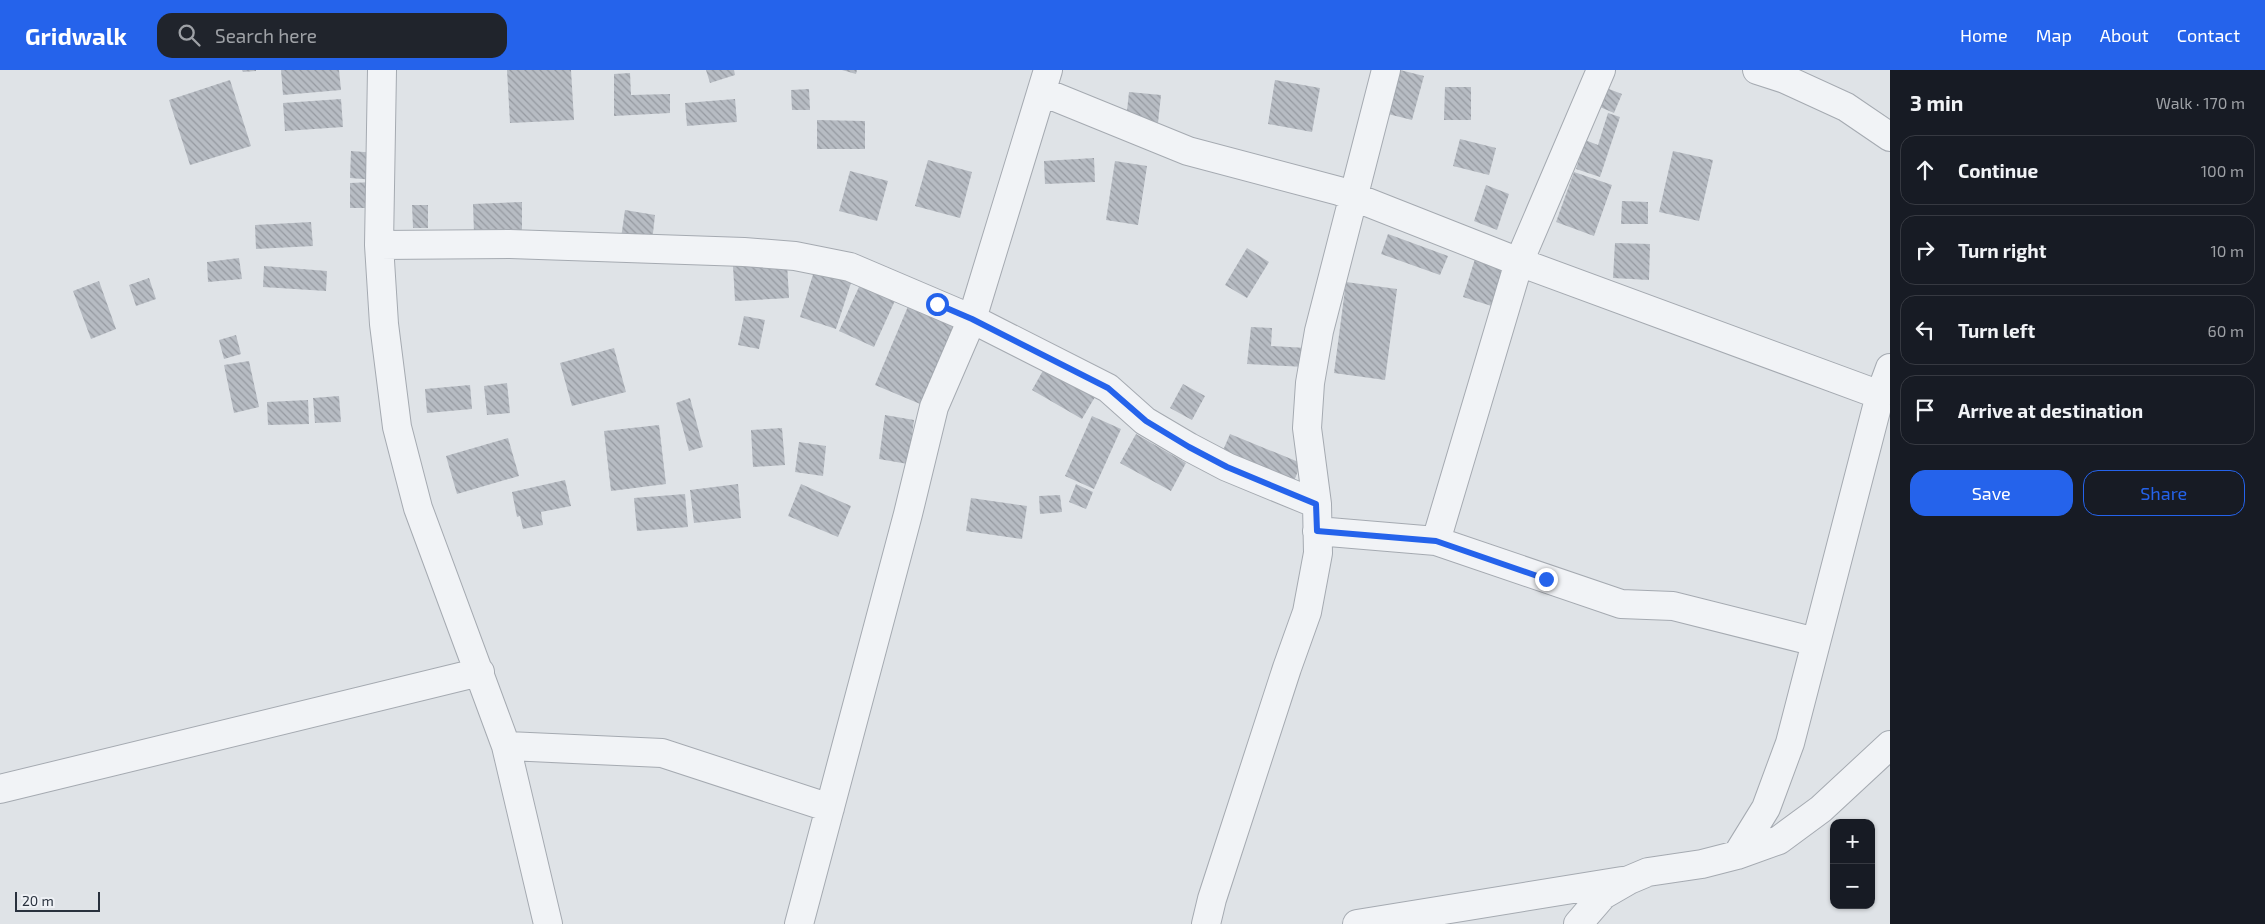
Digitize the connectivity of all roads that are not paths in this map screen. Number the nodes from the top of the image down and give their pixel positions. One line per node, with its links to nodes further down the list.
1 (382, 70): 8 (street)
2 (1386, 70): 7 (street)
3 (1601, 70): 9 (street)
4 (1756, 70): 6 (street)
5 (1045, 81): 7 (street); 10 (street)
6 (1890, 137)
7 (1352, 196): 9 (street); 13 (street)
8 (379, 245): 10 (street); 17 (street)
9 (1519, 262): 12 (street); 15 (street)
10 (972, 319): 13 (street); 21 (street)
11 (1890, 368): 12 (street)
12 (1880, 395): 16 (street)
13 (1316, 504): 14 (street)
14 (1317, 531): 15 (street); 26 (street)
15 (1436, 541): 16 (street)
16 (1816, 642): 22 (street)
17 (480, 672): 19 (street); 20 (street)
18 (1890, 745): 22 (street)
19 (506, 746): 21 (street); 24 (street)
20 (0, 789)
21 (830, 808): 25 (street)
22 (1737, 855): 23 (street)
23 (1629, 880): 27 (street); 28 (street)
24 (548, 924)
25 (799, 924)
26 (1206, 924)
27 (1357, 924)
28 (1578, 924)

